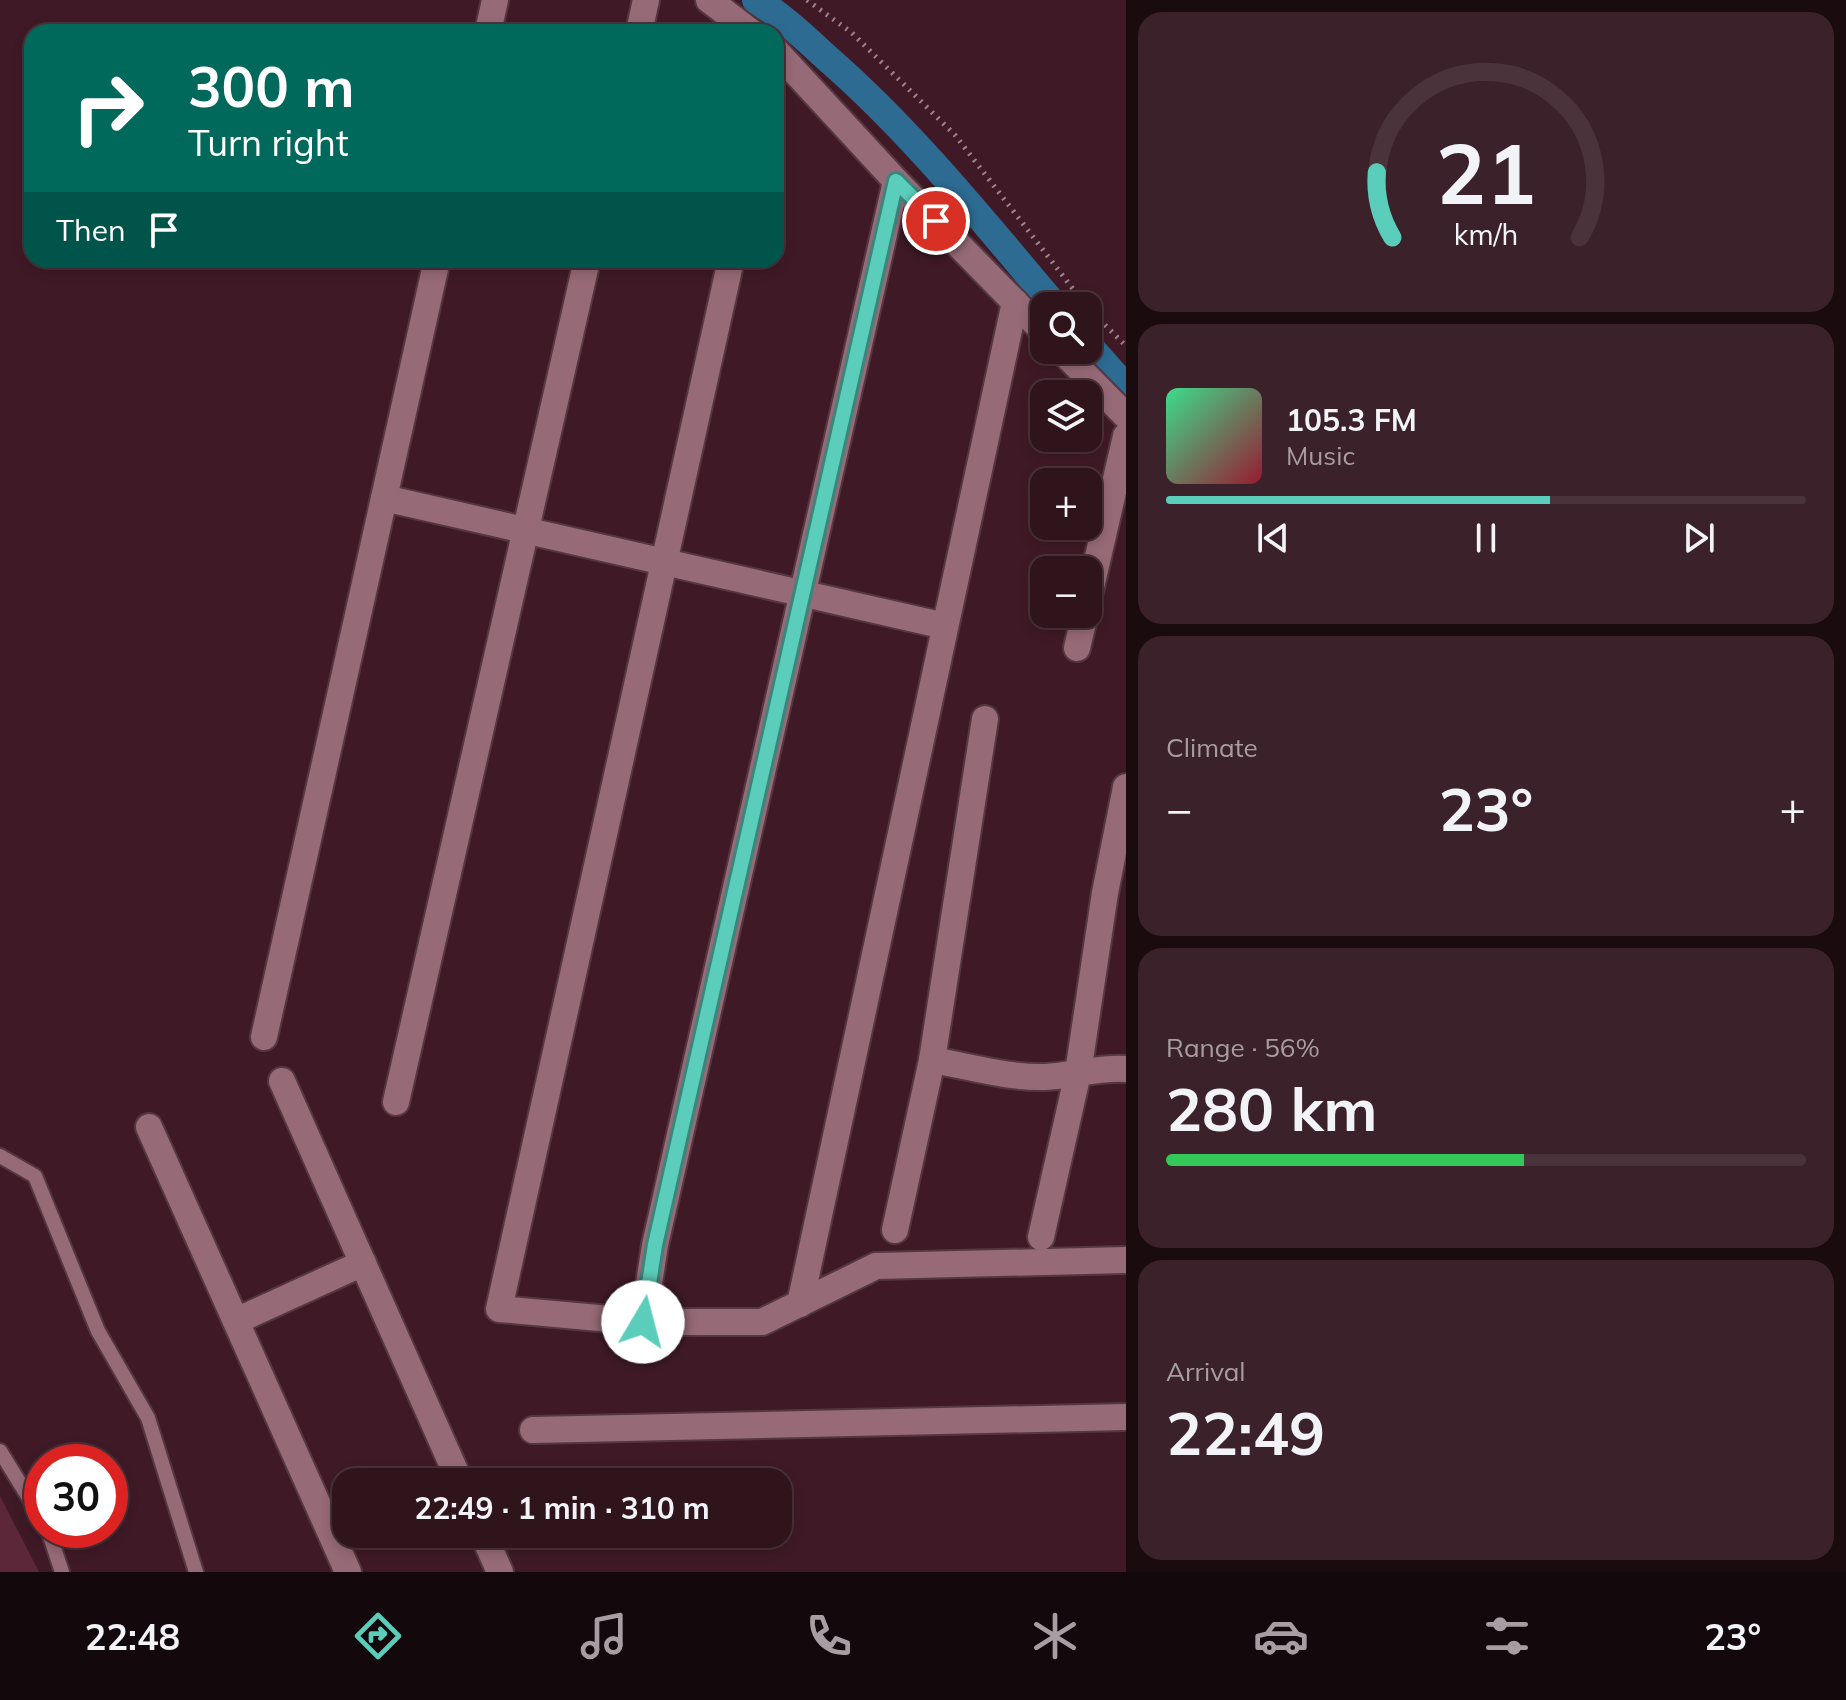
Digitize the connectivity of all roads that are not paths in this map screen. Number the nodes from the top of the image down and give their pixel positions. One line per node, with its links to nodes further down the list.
1 (495, 0): 4 (street)
2 (646, 0): 5 (street)
3 (709, 0): 6 (street)
4 (490, 24)
5 (641, 24)
6 (740, 24)
7 (784, 61): 8 (street)
8 (896, 181): 12 (street); 21 (street)
9 (435, 268): 17 (street)
10 (585, 268): 18 (street)
11 (729, 268): 20 (street)
12 (1015, 302): 13 (street); 22 (street)
13 (1030, 318)
14 (1075, 364): 15 (street)
15 (1126, 416)
16 (1126, 436): 19 (street)
17 (384, 498): 18 (street); 27 (street)
18 (525, 530): 20 (street); 32 (street)
19 (1098, 556)
20 (664, 561): 21 (street); 41 (street)
21 (803, 592): 22 (street); 41 (street)
22 (945, 626): 39 (street)
23 (1082, 628): 24 (street)
24 (1077, 648)
25 (985, 719): 28 (street)
26 (1126, 787): 30 (street)
27 (264, 1037)
28 (932, 1060): 30 (street); 35 (street)
29 (1126, 1069): 30 (street)
30 (1078, 1073): 36 (street)
31 (282, 1081): 38 (street)
32 (396, 1102)
33 (149, 1127): 40 (street)
34 (0, 1156): 50 (lane)
35 (895, 1230)
36 (1041, 1237)
37 (1126, 1260): 39 (street)
38 (363, 1263): 40 (street); 45 (street)
39 (800, 1304): 41 (street)
40 (236, 1321): 51 (street)
41 (643, 1322)
42 (1126, 1417): 43 (street)
43 (533, 1430)
44 (0, 1451): 46 (lane)
45 (454, 1468)
46 (24, 1490)
47 (54, 1548): 49 (lane)
48 (489, 1548): 52 (street)
49 (62, 1572)
50 (196, 1572)
51 (348, 1572)
52 (500, 1572)

